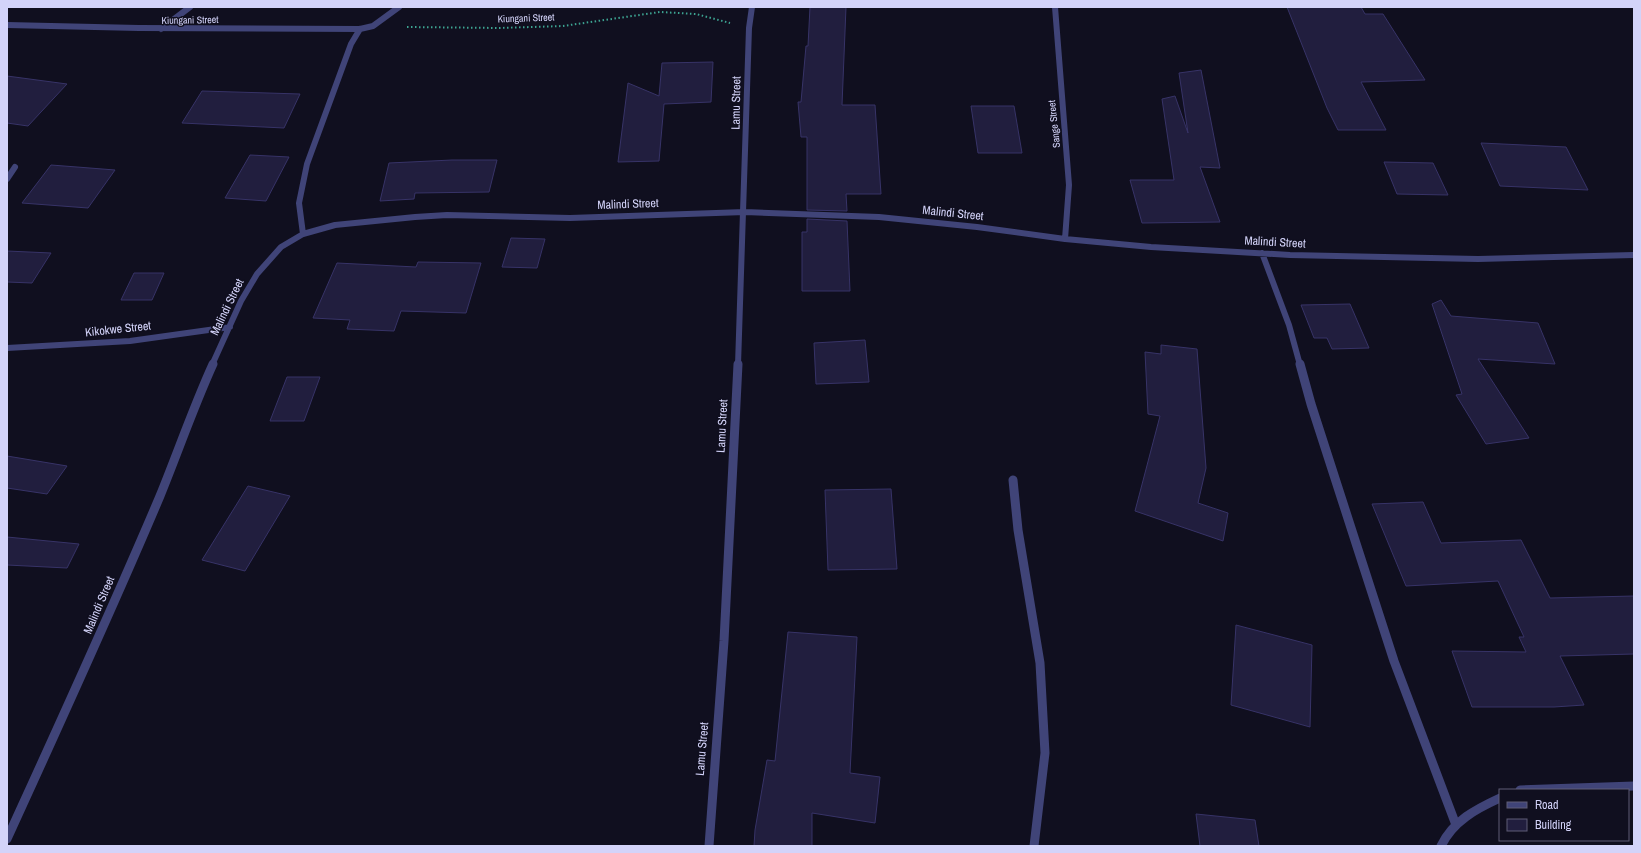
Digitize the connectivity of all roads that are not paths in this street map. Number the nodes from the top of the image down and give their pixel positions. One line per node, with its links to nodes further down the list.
1 (190, 7): 6 (street)
2 (399, 7): 7 (street, Kiungani Street)
3 (752, 7): 10 (street, Lamu Street)
4 (1055, 7): 12 (street, Sange Street)
5 (7, 25): 6 (street, Kiungani Street)
6 (160, 29): 7 (street, Kiungani Street)
7 (360, 29): 11 (street)
8 (15, 167): 9 (street)
9 (7, 179)
10 (745, 212): 11 (street, Malindi Street); 12 (street, Malindi Street); 23 (street, Lamu Street)
11 (303, 234): 15 (street, Malindi Street)
12 (1065, 239): 13 (street, Malindi Street)
13 (1262, 253): 14 (street, Malindi Street); 21 (street)
14 (1634, 255)
15 (230, 327): 16 (street, Kikokwe Street); 22 (street, Malindi Street)
16 (7, 348)
17 (1013, 480): 24 (street)
18 (1634, 786): 19 (street)
19 (1548, 789)
20 (1499, 798): 21 (street)
21 (1456, 825): 25 (street)
22 (7, 839)
23 (709, 846)
24 (1034, 846)
25 (1441, 846)

